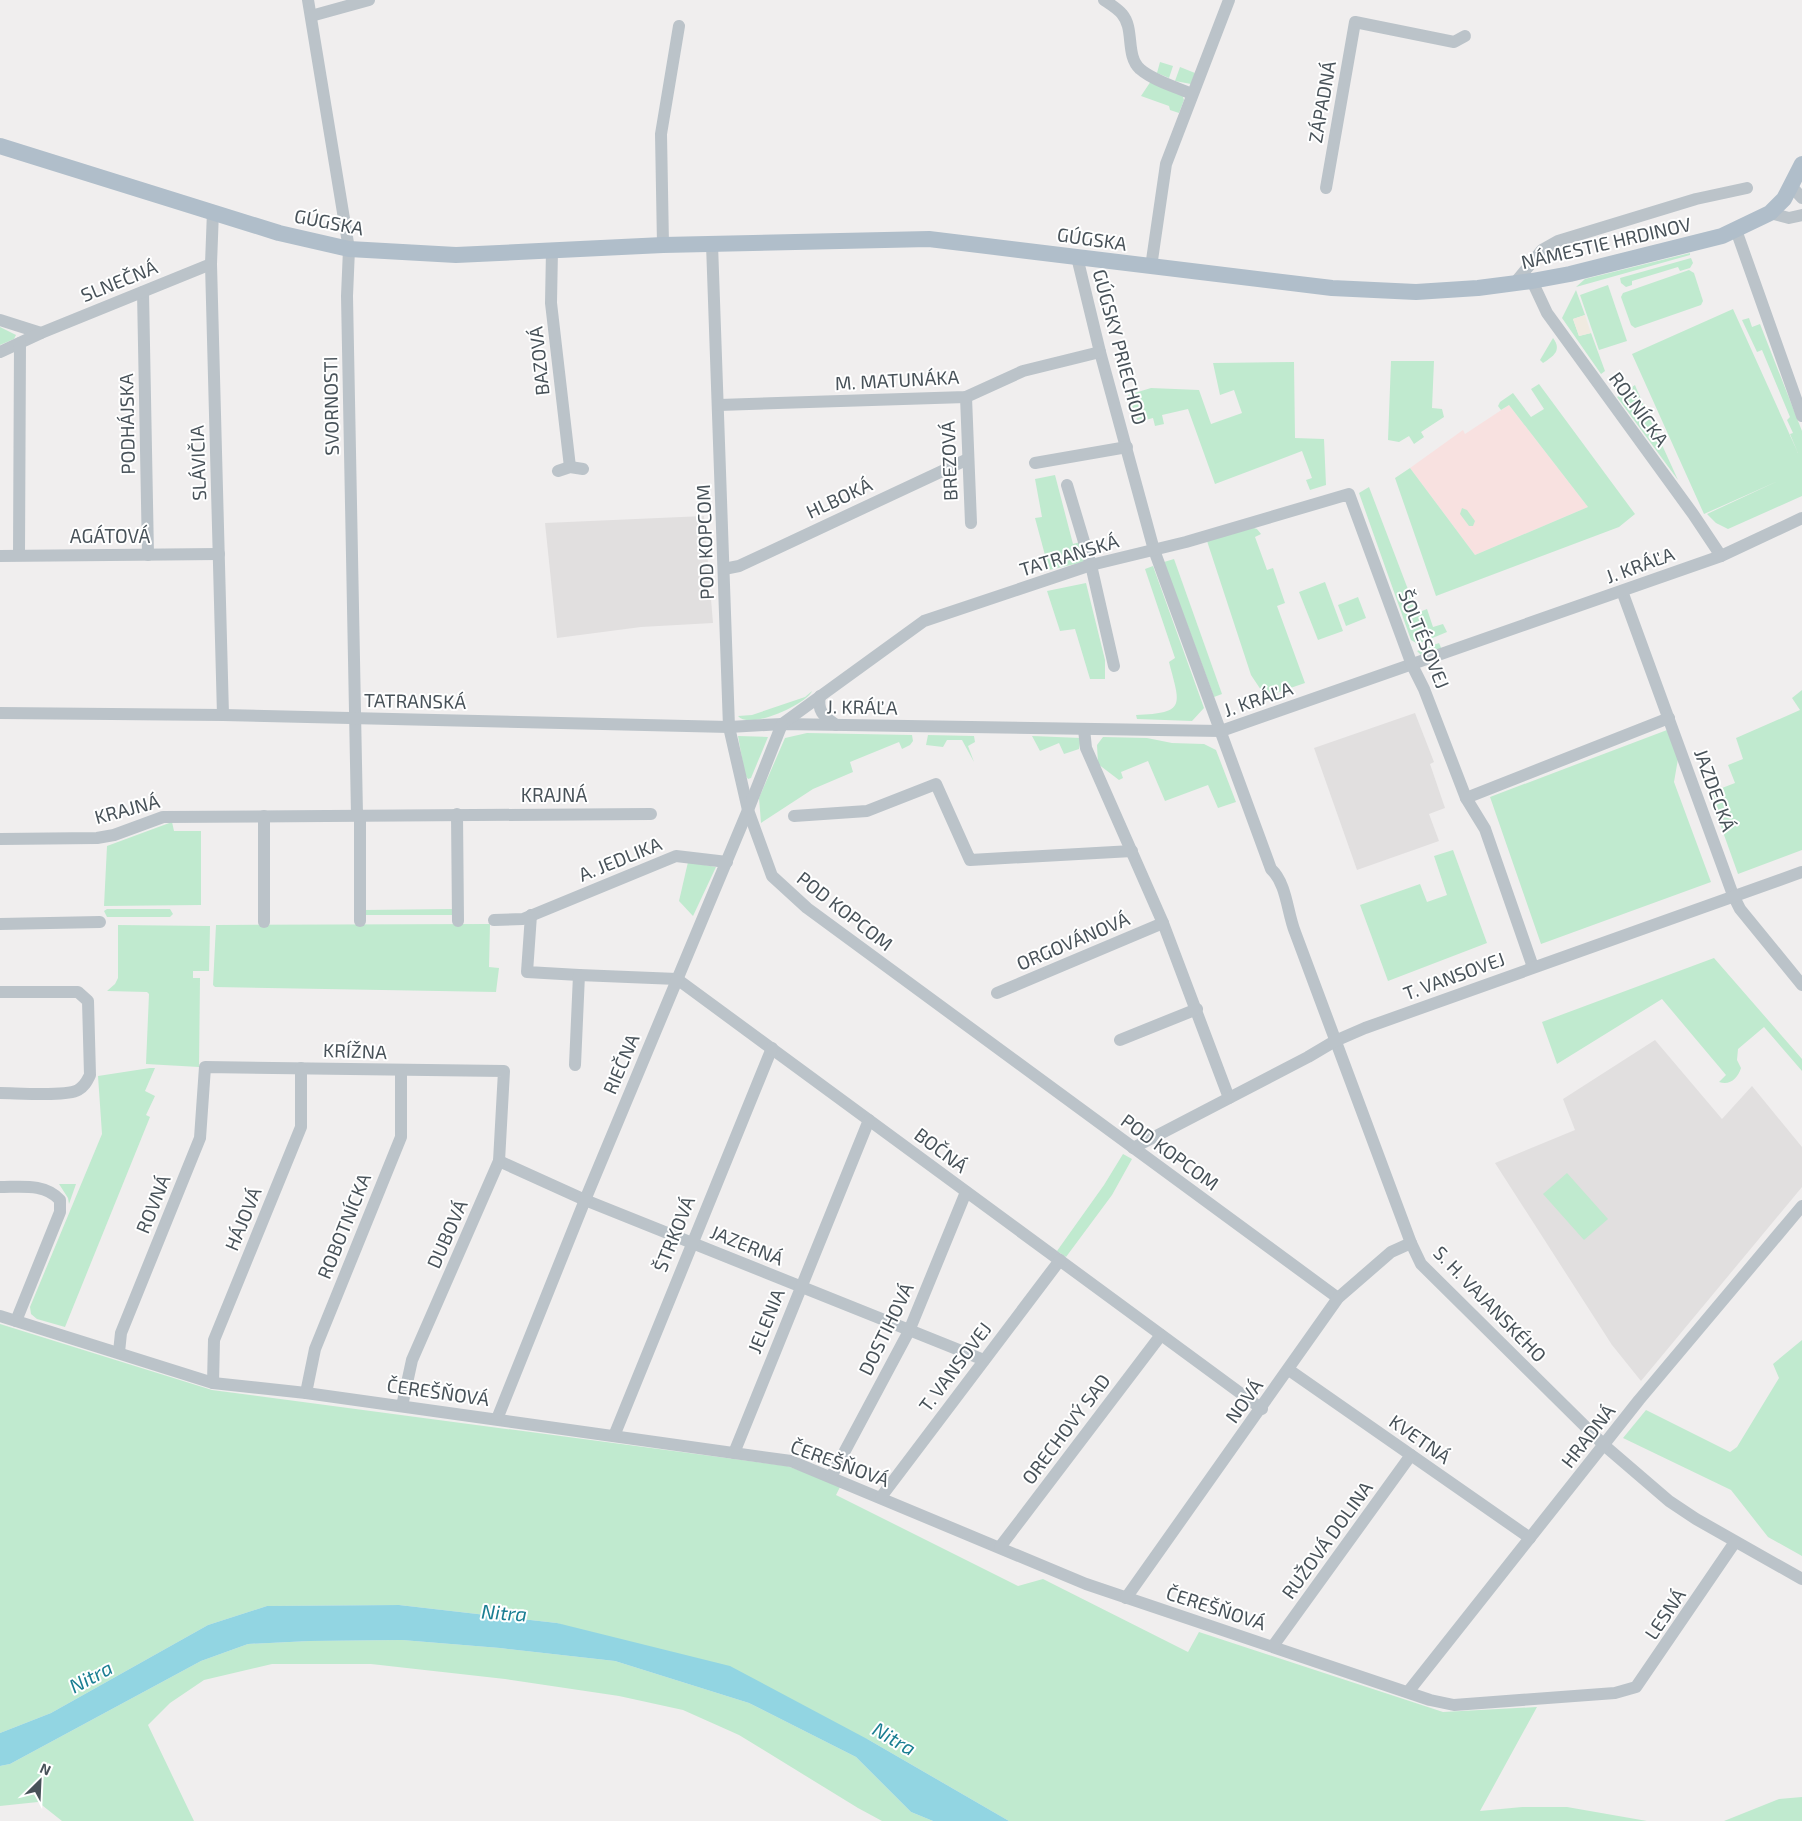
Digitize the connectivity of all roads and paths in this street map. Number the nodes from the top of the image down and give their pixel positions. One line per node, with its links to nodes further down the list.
1 (308, 0): 5 (street, SVORNOSTI)
2 (369, 0): 5 (street)
3 (1104, 0): 8 (street)
4 (1229, 0): 8 (street)
5 (311, 16): 20 (street, SVORNOSTI)
6 (679, 26): 19 (street)
7 (1465, 36): 11 (street, ZÁPADNÁ)
8 (1192, 94): 24 (street)
9 (0, 146): 14 (main road, GÚGSKA)
10 (1802, 164): 13 (main road)
11 (1326, 188)
12 (1747, 188): 26 (street, NÁMESTIE HRDINOV)
13 (1797, 192): 15 (main road)
14 (212, 210): 20 (main road, GÚGSKA); 23 (street, SLÁVIČIA)
15 (1770, 213): 16 (street); 17 (main road, NÁMESTIE HRDINOV)
16 (1802, 215)
17 (1736, 230): 25 (main road, NÁMESTIE HRDINOV); 35 (street)
18 (712, 244): 19 (main road, GÚGSKA); 22 (main road, GÚGSKA); 34 (street, POD KOPCOM)
19 (663, 245): 21 (main road, GÚGSKA)
20 (349, 249): 21 (main road, GÚGSKA); 59 (street, SVORNOSTI)
21 (552, 250): 39 (street, BAZOVÁ)
22 (1077, 257): 24 (main road, GÚGSKA); 32 (street, GÚGSKY PRIECHOD)
23 (211, 264): 27 (street, SLNEČNÁ); 45 (street, SLÁVIČIA)
24 (1151, 267): 26 (main road, GÚGSKA)
25 (1532, 281): 26 (main road, NÁMESTIE HRDINOV); 49 (street, ROĽNÍCKA)
26 (1514, 284)
27 (143, 292): 29 (street, SLNEČNÁ); 47 (street, PODHÁJSKA)
28 (0, 320): 29 (street)
29 (41, 333): 30 (street, SLNEČNÁ)
30 (20, 342): 31 (street, SLNEČNÁ); 46 (street)
31 (0, 352)
32 (1100, 352): 33 (street, M. MATUNÁKA); 36 (street, GÚGSKY PRIECHOD)
33 (966, 397): 34 (street, M. MATUNÁKA); 37 (street, BREZOVÁ)
34 (719, 405): 51 (street, POD KOPCOM)
35 (1802, 416)
36 (1127, 446): 38 (street, GÚGSKY PRIECHOD); 44 (street, GÚGSKY PRIECHOD)
37 (968, 458): 43 (street, BREZOVÁ); 51 (street, HLBOKÁ)
38 (1035, 463)
39 (570, 469)
40 (1067, 485): 50 (street)
41 (1349, 494): 44 (street, TATRANSKÁ); 53 (street, ŠOLTÉSOVEJ)
42 (1802, 518): 49 (street, J. KRÁĽA)
43 (971, 523)
44 (1154, 550): 50 (street, TATRANSKÁ); 64 (street, S. H. VAJANSKÉHO)
45 (219, 554): 47 (street, AGÁTOVÁ); 57 (street, SLÁVIČIA)
46 (20, 555): 47 (street, AGÁTOVÁ); 48 (street, AGÁTOVÁ)
47 (148, 555)
48 (0, 556)
49 (1721, 556): 52 (street, J. KRÁĽA)
50 (1091, 565): 54 (street); 55 (street, TATRANSKÁ)
51 (724, 569): 62 (street, POD KOPCOM)
52 (1622, 591): 53 (street, J. KRÁĽA); 58 (street, JAZDECKÁ)
53 (1412, 665): 64 (street, J. KRÁĽA); 65 (street, ŠOLTÉSOVEJ)
54 (1114, 666)
55 (820, 696): 60 (street, TATRANSKÁ); 61 (street)
56 (0, 713): 57 (street, TATRANSKÁ)
57 (223, 715): 59 (street, TATRANSKÁ)
58 (1669, 718): 65 (street); 76 (street, JAZDECKÁ)
59 (355, 719): 62 (street, TATRANSKÁ); 69 (street, SVORNOSTI)
60 (782, 724): 61 (street, J. KRÁĽA); 62 (street, TATRANSKÁ); 66 (street, RIEČNA)
61 (837, 725): 63 (street, J. KRÁĽA)
62 (729, 728): 66 (street, POD KOPCOM)
63 (1084, 729): 64 (street, J. KRÁĽA); 73 (street)
64 (1221, 731): 93 (street, S. H. VAJANSKÉHO)
65 (1466, 798): 85 (street, ŠOLTÉSOVEJ)
66 (748, 810): 74 (street, RIEČNA); 103 (street, POD KOPCOM)
67 (457, 814): 68 (street, KRAJNÁ); 69 (street, KRAJNÁ); 80 (street)
68 (651, 814)
69 (358, 815): 70 (street, KRAJNÁ); 79 (street)
70 (264, 816): 72 (street, KRAJNÁ); 82 (street)
71 (794, 816): 73 (street)
72 (0, 839)
73 (1132, 851): 83 (street)
74 (727, 862): 77 (street, A. JEDLIKA); 87 (street, RIEČNA)
75 (1802, 872): 76 (street, T. VANSOVEJ)
76 (1732, 895): 85 (street, T. VANSOVEJ); 88 (street, JAZDECKÁ)
77 (531, 915): 78 (street, A. JEDLIKA); 86 (street)
78 (494, 920)
79 (360, 921)
80 (458, 921)
81 (100, 922): 84 (street)
82 (264, 922)
83 (1163, 923): 90 (street, ORGOVÁNOVÁ); 91 (street)
84 (0, 924)
85 (1532, 967): 93 (street, T. VANSOVEJ)
86 (579, 975): 87 (street); 95 (street)
87 (677, 979): 94 (street, BOČNÁ); 107 (street, RIEČNA)
88 (1802, 985)
89 (0, 992): 100 (street)
90 (997, 993)
91 (1197, 1009): 92 (street); 101 (street)
92 (1120, 1040)
93 (1335, 1041): 101 (street, T. VANSOVEJ); 110 (street, S. H. VAJANSKÉHO)
94 (772, 1048): 102 (street, BOČNÁ); 109 (street, ŠTRKOVÁ)
95 (575, 1065)
96 (205, 1066): 97 (street, KRÍŽNA); 118 (street, ROVNÁ)
97 (301, 1068): 98 (street, KRÍŽNA); 121 (street, HÁJOVÁ)
98 (401, 1071): 99 (street, KRÍŽNA); 122 (street, ROBOTNÍCKA)
99 (504, 1071): 104 (street, DUBOVÁ)
100 (0, 1093)
101 (1229, 1098): 103 (street, T. VANSOVEJ)
102 (869, 1120): 106 (street, BOČNÁ); 112 (street, JELENIA)
103 (1133, 1148): 113 (street, POD KOPCOM)
104 (499, 1161): 107 (street, JAZERNÁ); 123 (street, DUBOVÁ)
105 (0, 1187): 115 (street)
106 (966, 1192): 111 (street, BOČNÁ); 116 (street, DOSTIHOVÁ)
107 (585, 1200): 109 (street, JAZERNÁ); 125 (street, RIEČNA)
108 (1802, 1206): 127 (street, HRADNÁ)
109 (691, 1243): 112 (street, JAZERNÁ); 126 (street, ŠTRKOVÁ)
110 (1411, 1243): 113 (street, NOVÁ); 127 (street, S. H. VAJANSKÉHO)
111 (1060, 1260): 117 (street, BOČNÁ); 119 (street, T. VANSOVEJ)
112 (800, 1287): 116 (street, JAZERNÁ); 128 (street, JELENIA)
113 (1338, 1298): 120 (street, NOVÁ)
114 (0, 1316): 115 (street, ČEREŠŇOVÁ)
115 (16, 1321): 118 (street, ČEREŠŇOVÁ)
116 (909, 1331): 119 (street, JAZERNÁ); 130 (street, DOSTIHOVÁ)
117 (1162, 1335): 124 (street, BOČNÁ); 134 (street, ORECHOVÝ SAD)
118 (119, 1352): 121 (street, ČEREŠŇOVÁ)
119 (984, 1360): 131 (street, T. VANSOVEJ)
120 (1289, 1370): 124 (street, NOVÁ); 129 (street, KVETNÁ)
121 (213, 1383): 122 (street, ČEREŠŇOVÁ)
122 (306, 1393): 123 (street, ČEREŠŇOVÁ)
123 (402, 1406): 125 (street, ČEREŠŇOVÁ)
124 (1262, 1409): 136 (street, NOVÁ)
125 (497, 1419): 126 (street, ČEREŠŇOVÁ)
126 (614, 1436): 128 (street, ČEREŠŇOVÁ)
127 (1604, 1446): 132 (street, HRADNÁ); 133 (street, S. H. VAJANSKÉHO)
128 (734, 1453): 130 (street, ČEREŠŇOVÁ)
129 (1411, 1455): 132 (street, KVETNÁ); 137 (street, RUŽOVÁ DOLINA)
130 (831, 1477): 131 (street, ČEREŠŇOVÁ)
131 (881, 1498): 134 (street, ČEREŠŇOVÁ)
132 (1530, 1538): 138 (street, HRADNÁ)
133 (1735, 1542): 135 (street, S. H. VAJANSKÉHO); 139 (street, LESNÁ)
134 (1000, 1547): 136 (street, ČEREŠŇOVÁ)
135 (1802, 1579)
136 (1126, 1598): 137 (street, ČEREŠŇOVÁ)
137 (1273, 1646): 138 (street, ČEREŠŇOVÁ)
138 (1408, 1692): 139 (street, ČEREŠŇOVÁ)
139 (1615, 1693)

